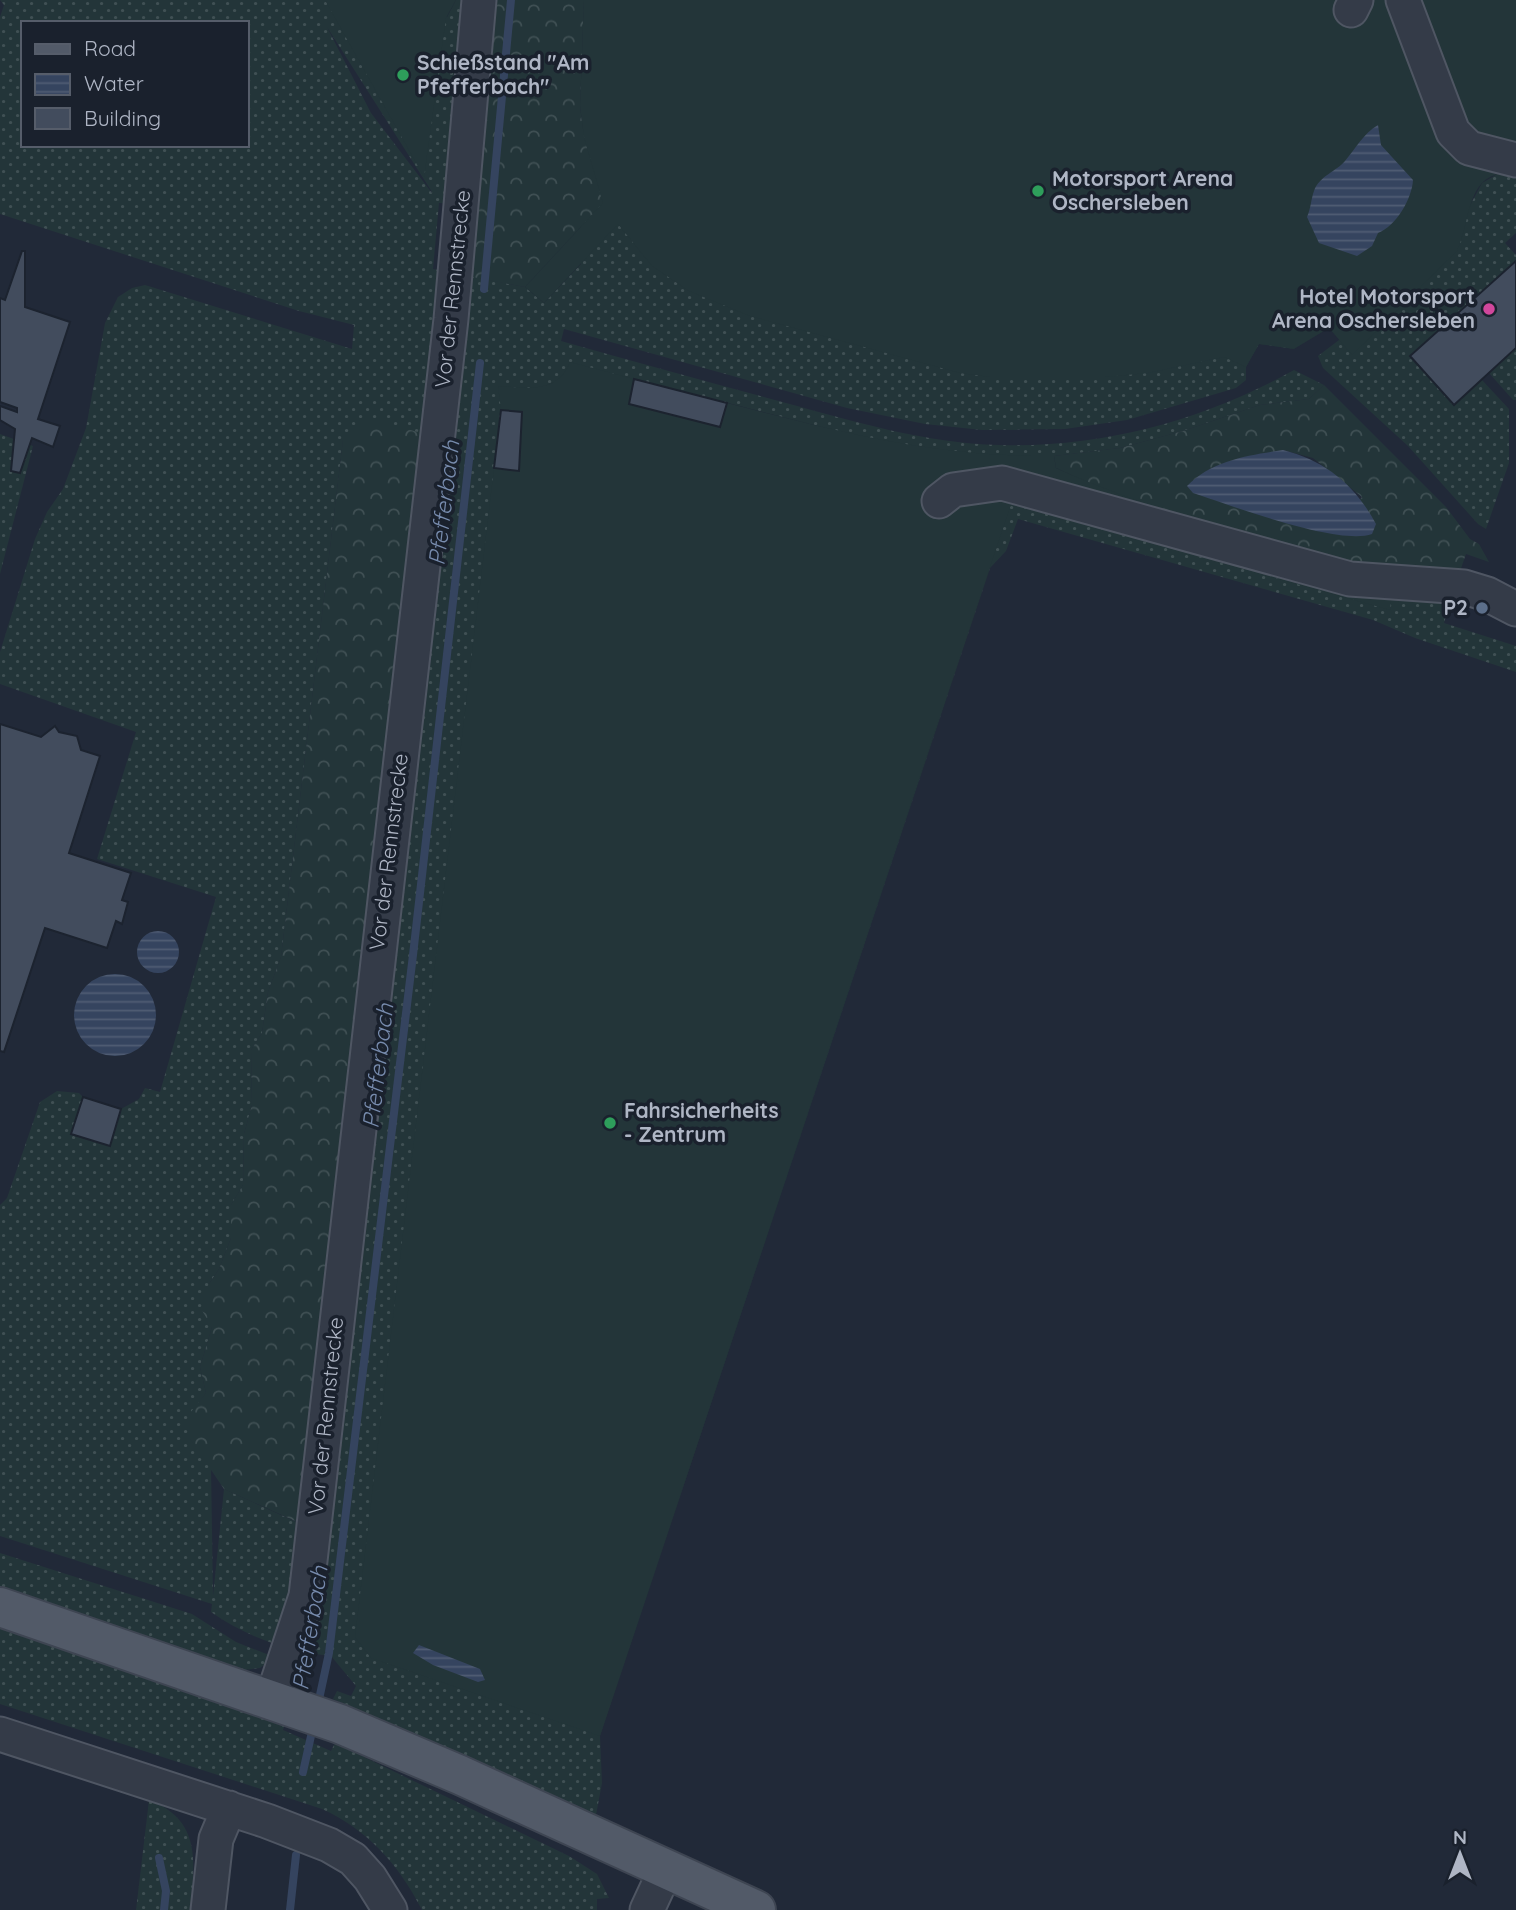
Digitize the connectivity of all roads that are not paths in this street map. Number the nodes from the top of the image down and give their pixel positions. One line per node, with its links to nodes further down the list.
1 (479, 0): 7 (street, Vor der Rennstrecke)
2 (1403, 0): 3 (street)
3 (1516, 160)
4 (939, 501): 5 (street)
5 (1516, 609)
6 (0, 1607): 7 (main road)
7 (286, 1704): 10 (main road)
8 (0, 1734): 9 (street)
9 (229, 1808): 11 (street); 12 (street)
10 (666, 1869): 13 (street); 14 (main road)
11 (208, 1910)
12 (390, 1910)
13 (647, 1910)
14 (756, 1910)

